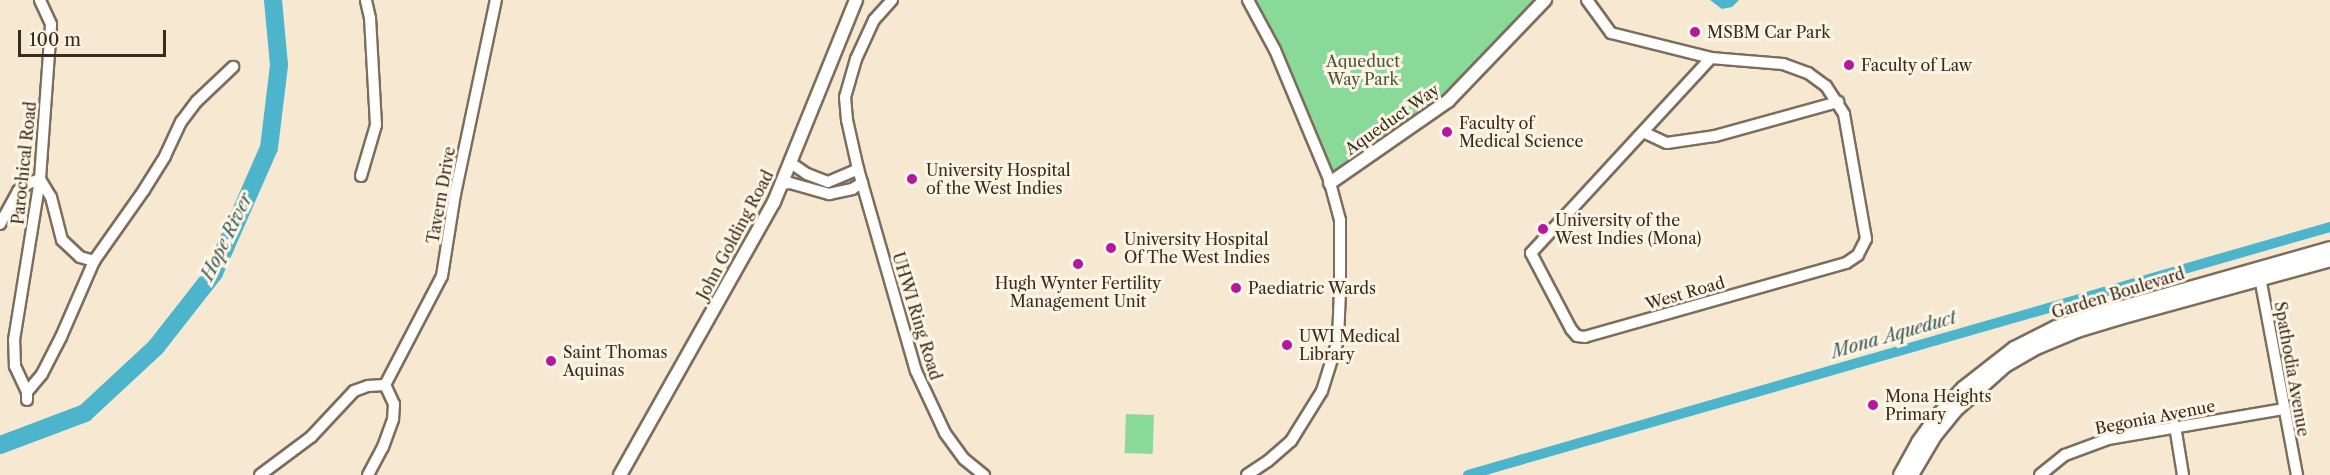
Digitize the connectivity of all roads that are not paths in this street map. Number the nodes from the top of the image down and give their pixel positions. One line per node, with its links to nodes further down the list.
1 (40, 0): 16 (street, Parochical Road)
2 (366, 0): 15 (street)
3 (496, 0): 25 (street, Tavern Drive)
4 (856, 0): 13 (street, John Golding Road)
5 (892, 0): 14 (street, UHWI Ring Road)
6 (1248, 0): 18 (street)
7 (1545, 0): 18 (street, Aqueduct Way)
8 (1587, 0): 9 (street)
9 (1711, 58): 11 (street, West Road); 12 (street, West Road)
10 (233, 67): 23 (street)
11 (1838, 102): 12 (street); 12 (street, West Road)
12 (1643, 132)
13 (791, 163): 14 (street); 19 (street, John Golding Road)
14 (858, 169): 17 (street, UHWI Ring Road)
15 (361, 176)
16 (40, 179): 20 (street); 23 (street); 23 (street, Parochical Road)
17 (862, 183): 19 (street); 31 (street, UHWI Ring Road)
18 (1330, 183): 32 (street)
19 (783, 184): 30 (street, John Golding Road)
20 (0, 224)
21 (2330, 248): 24 (street, Garden Boulevard)
22 (2330, 260): 24 (street, Garden Boulevard)
23 (93, 261)
24 (2260, 274): 26 (street, Spathodia Avenue); 33 (street, Garden Boulevard); 34 (street, Garden Boulevard)
25 (385, 385): 28 (street); 29 (street)
26 (2284, 409): 27 (street, Begonia Avenue); 37 (street, Spathodia Avenue)
27 (2175, 426): 35 (street, Begonia Avenue); 36 (street)
28 (260, 475)
29 (368, 475)
30 (620, 475)
31 (984, 475)
32 (1247, 475)
33 (1900, 475)
34 (1912, 475)
35 (2040, 475)
36 (2183, 475)
37 (2297, 475)

